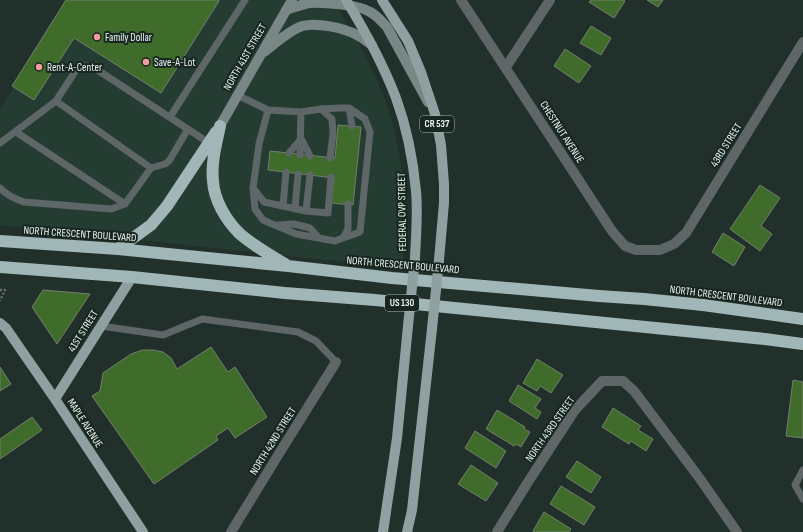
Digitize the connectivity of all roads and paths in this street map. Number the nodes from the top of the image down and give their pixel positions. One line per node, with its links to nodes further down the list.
1 (245, 0): 19 (lane)
2 (292, 0): 7 (main road, NORTH 41ST STREET)
3 (382, 0): 18 (main road, CR 537)
4 (461, 0): 11 (street, CHESTNUT AVENUE)
5 (550, 0): 11 (street)
6 (348, 3): 7 (main road); 9 (main road, FEDERAL OVP STREET / CR 537); 18 (main road)
7 (286, 10): 10 (main road, NORTH 41ST STREET)
8 (803, 42): 46 (street, 43RD STREET)
9 (372, 45): 10 (main road); 62 (main road, FEDERAL OVP STREET / CR 537, bridge)
10 (259, 56): 12 (main road, NORTH 41ST STREET)
11 (506, 67): 46 (street, CHESTNUT AVENUE)
12 (237, 95): 16 (lane); 20 (main road, NORTH 41ST STREET)
13 (56, 101): 19 (lane); 23 (lane); 31 (lane)
14 (321, 108): 15 (lane); 17 (lane); 30 (lane)
15 (349, 108): 21 (lane); 43 (lane)
16 (268, 110): 17 (lane); 37 (lane)
17 (301, 112): 24 (lane)
18 (435, 114): 63 (main road, CR 537, bridge)
19 (170, 118): 22 (lane)
20 (220, 126): 26 (highway); 47 (highway)
21 (352, 126)
22 (188, 129): 26 (lane); 31 (lane)
23 (16, 132): 25 (lane); 38 (lane)
24 (301, 139): 27 (lane); 28 (lane); 29 (lane)
25 (0, 143)
26 (209, 143): 45 (highway)
27 (289, 153)
28 (300, 155)
29 (310, 156)
30 (330, 158)
31 (151, 168): 38 (lane)
32 (286, 172): 40 (lane)
33 (298, 174): 41 (lane)
34 (310, 175): 42 (lane)
35 (331, 177): 42 (lane)
36 (0, 188): 38 (lane)
37 (253, 188): 40 (lane); 43 (lane)
38 (125, 204)
39 (348, 204): 43 (lane)
40 (283, 206): 41 (lane)
41 (295, 209): 42 (lane)
42 (306, 211)
43 (343, 238)
44 (0, 241): 45 (highway, NORTH CRESCENT BOULEVARD / US 130)
45 (118, 250): 47 (highway, NORTH CRESCENT BOULEVARD / US 130)
46 (660, 250)
47 (288, 266): 52 (highway, NORTH CRESCENT BOULEVARD / US 130)
48 (0, 267): 49 (highway, US 130)
49 (132, 277): 53 (main road, 41ST STREET); 55 (highway, US 130)
50 (0, 290): 51 (path)
51 (0, 302)
52 (803, 319)
53 (101, 326): 56 (lane); 57 (main road, 41ST STREET)
54 (2, 328): 57 (main road, MAPLE AVENUE)
55 (803, 344)
56 (336, 362): 61 (street, NORTH 42ND STREET)
57 (55, 399): 60 (main road, MAPLE AVENUE)
58 (803, 470): 59 (lane)
59 (803, 499)
60 (143, 532)
61 (231, 532)
62 (383, 532)
63 (407, 532)
64 (497, 532): 65 (street, NORTH 43RD STREET)
65 (737, 532)

